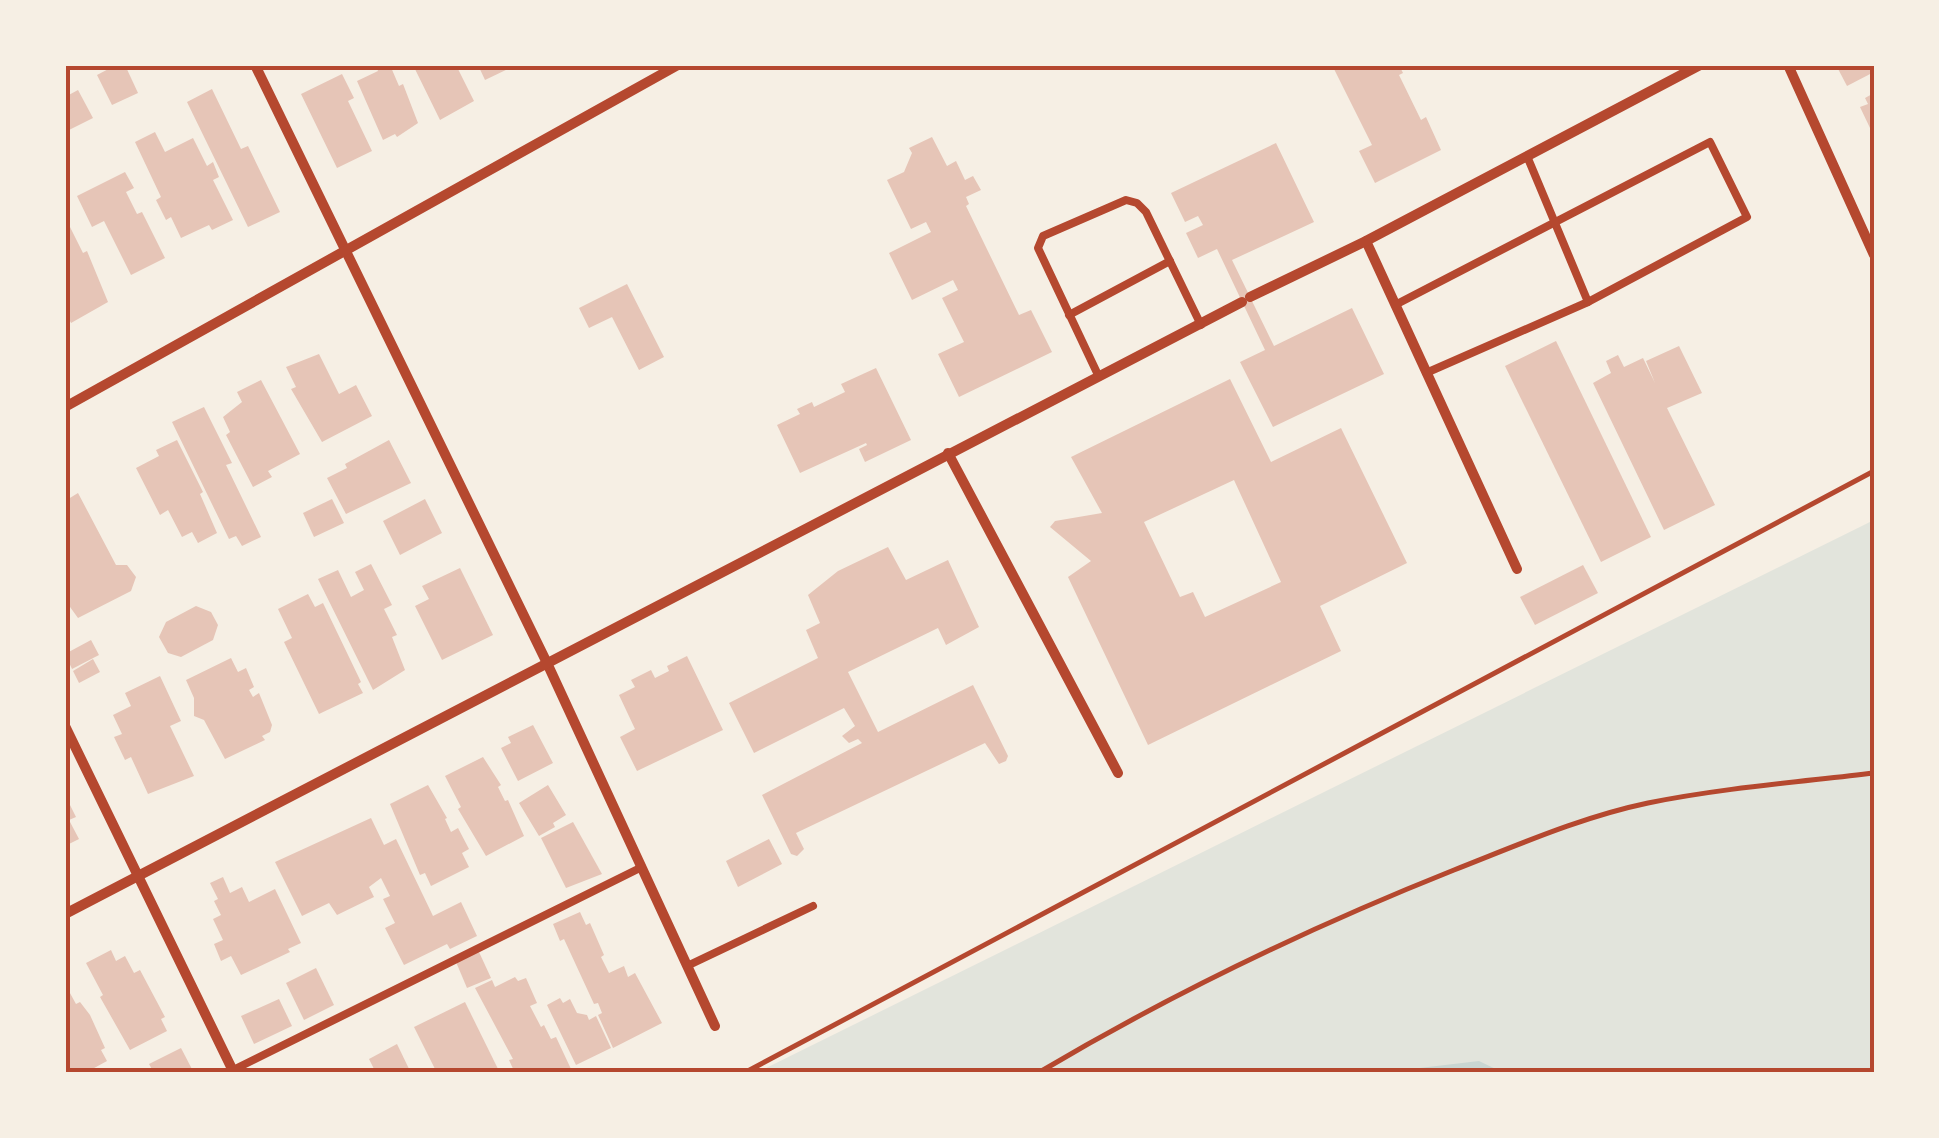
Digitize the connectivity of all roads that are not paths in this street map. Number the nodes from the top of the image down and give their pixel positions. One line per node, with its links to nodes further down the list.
1 (255, 65): 8 (street)
2 (678, 65): 8 (street)
3 (1700, 65): 5 (street)
4 (1788, 65): 9 (street)
5 (1527, 156): 6 (lane); 7 (street)
6 (1555, 224): 11 (lane); 11 (lane); 12 (lane)
7 (1366, 241): 12 (street); 14 (street)
8 (347, 251): 17 (street); 20 (street)
9 (1874, 255)
10 (1170, 260): 13 (lane); 13 (lane); 14 (lane)
11 (1588, 302): 15 (lane)
12 (1396, 305): 15 (street)
13 (1070, 315): 16 (lane)
14 (1200, 325): 16 (street)
15 (1426, 373): 19 (street)
16 (1098, 376): 18 (street)
17 (65, 406)
18 (948, 453): 20 (street); 22 (street)
19 (1516, 569)
20 (546, 663): 23 (street); 24 (street)
21 (65, 726): 24 (street)
22 (1118, 773)
23 (642, 868): 27 (street); 29 (lane)
24 (139, 876): 26 (street); 29 (street)
25 (813, 906): 27 (lane)
26 (65, 914)
27 (687, 966): 28 (street)
28 (715, 1026)
29 (232, 1072)

